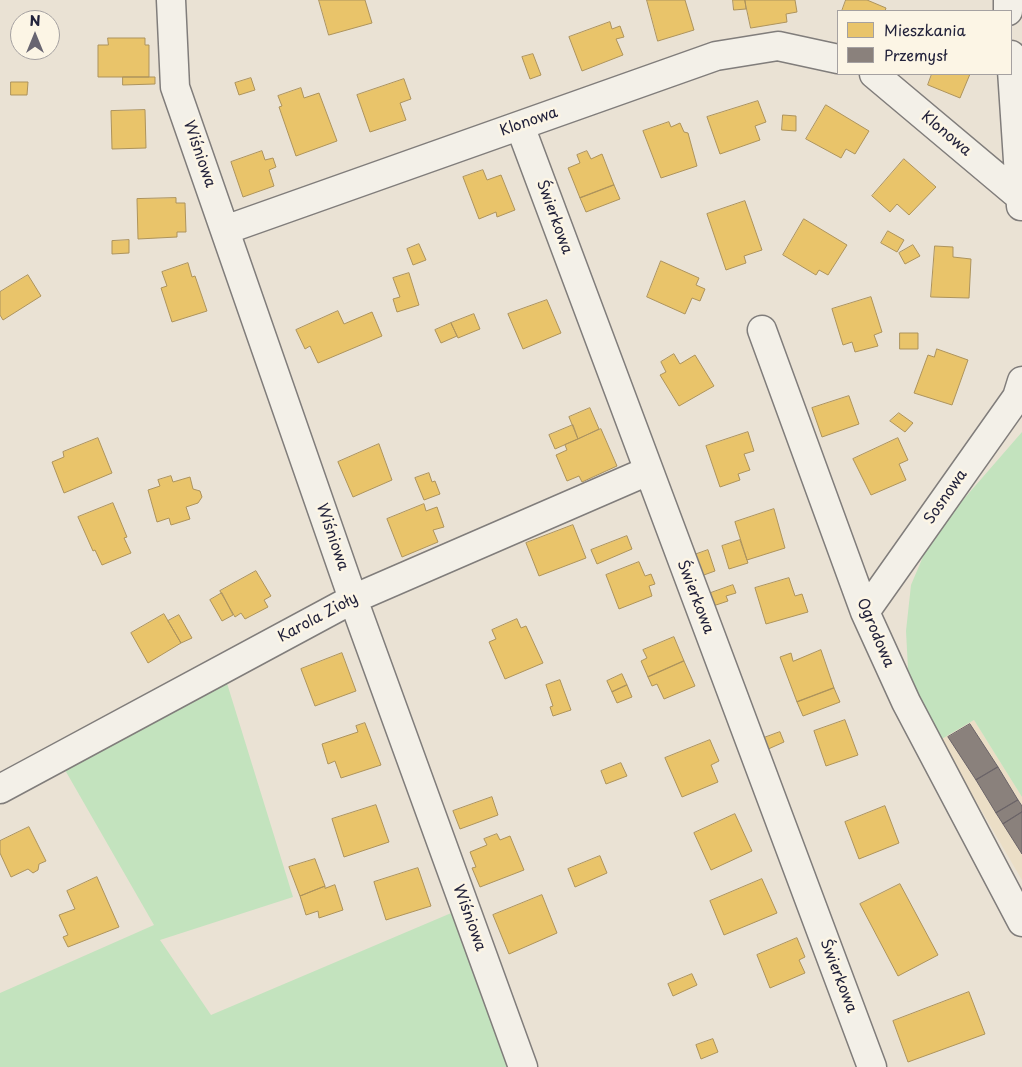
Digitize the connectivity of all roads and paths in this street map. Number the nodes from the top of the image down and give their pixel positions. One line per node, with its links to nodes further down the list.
1 (171, 0): 7 (street, Wiśniowa)
2 (837, 59): 5 (street, Klonowa)
3 (1012, 72): 6 (street)
4 (875, 75): 6 (street, Klonowa)
5 (520, 126): 7 (street, Klonowa); 10 (street, Świerkowa)
6 (1020, 204)
7 (225, 230): 11 (street, Wiśniowa)
8 (762, 330): 12 (street, Ogrodowa)
9 (1022, 381): 12 (street, Sosnowa)
10 (648, 471): 11 (street, Karola Zioły); 16 (street, Świerkowa)
11 (353, 598): 13 (street, Karola Zioły); 15 (street, Wiśniowa)
12 (865, 612): 14 (street, Ogrodowa)
13 (0, 788)
14 (1022, 922)
15 (523, 1067)
16 (872, 1067)

